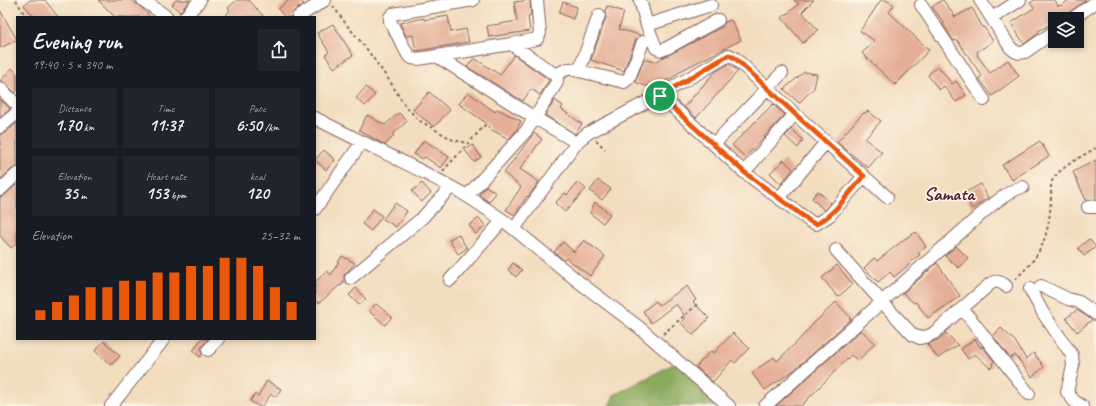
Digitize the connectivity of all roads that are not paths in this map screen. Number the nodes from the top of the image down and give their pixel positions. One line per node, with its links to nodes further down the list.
1 (143, 0): 14 (street)
2 (200, 0): 15 (street)
3 (325, 0): 16 (street)
4 (473, 0): 23 (street)
5 (537, 0): 22 (street)
6 (640, 0): 19 (street)
7 (980, 0): 17 (street)
8 (1020, 0): 17 (street)
9 (1095, 1): 12 (street)
10 (923, 2): 30 (street)
11 (711, 5): 19 (street)
12 (1081, 12)
13 (599, 15): 24 (street)
14 (166, 16)
15 (186, 16)
16 (300, 16)
17 (992, 18): 20 (street)
18 (718, 20): 19 (street)
19 (648, 24)
20 (1048, 36)
21 (643, 42): 24 (street)
22 (511, 44): 23 (street); 26 (street)
23 (438, 57): 34 (street)
24 (579, 71): 26 (street)
25 (782, 73): 28 (street)
26 (555, 75): 34 (street)
27 (0, 88): 31 (street)
28 (767, 88): 29 (street); 33 (street); 40 (street)
29 (660, 96): 40 (street); 52 (street)
30 (984, 100)
31 (16, 104)
32 (16, 114): 36 (street)
33 (795, 114): 39 (street); 41 (street)
34 (535, 118): 37 (street); 47 (street)
35 (316, 119): 38 (street)
36 (0, 127)
37 (569, 138)
38 (362, 142): 44 (street); 50 (street)
39 (826, 142): 43 (street); 49 (street)
40 (714, 144): 41 (street)
41 (744, 172): 49 (street)
42 (16, 175): 46 (street)
43 (864, 176): 48 (street); 49 (street)
44 (451, 187): 47 (street); 54 (street)
45 (1023, 187): 57 (street)
46 (0, 190)
47 (467, 196): 51 (street)
48 (887, 197)
49 (779, 198)
50 (316, 208)
51 (503, 220): 52 (street); 55 (street)
52 (514, 229): 65 (street)
53 (836, 250): 57 (street)
54 (351, 278)
55 (450, 280)
56 (1006, 286): 58 (street)
57 (881, 301): 58 (street); 66 (street)
58 (962, 308): 63 (street)
59 (1096, 314): 67 (street)
60 (163, 340): 64 (street)
61 (217, 340): 62 (street)
62 (208, 350)
63 (1029, 394)
64 (111, 406)
65 (729, 406)
66 (765, 406)
67 (1082, 406)

